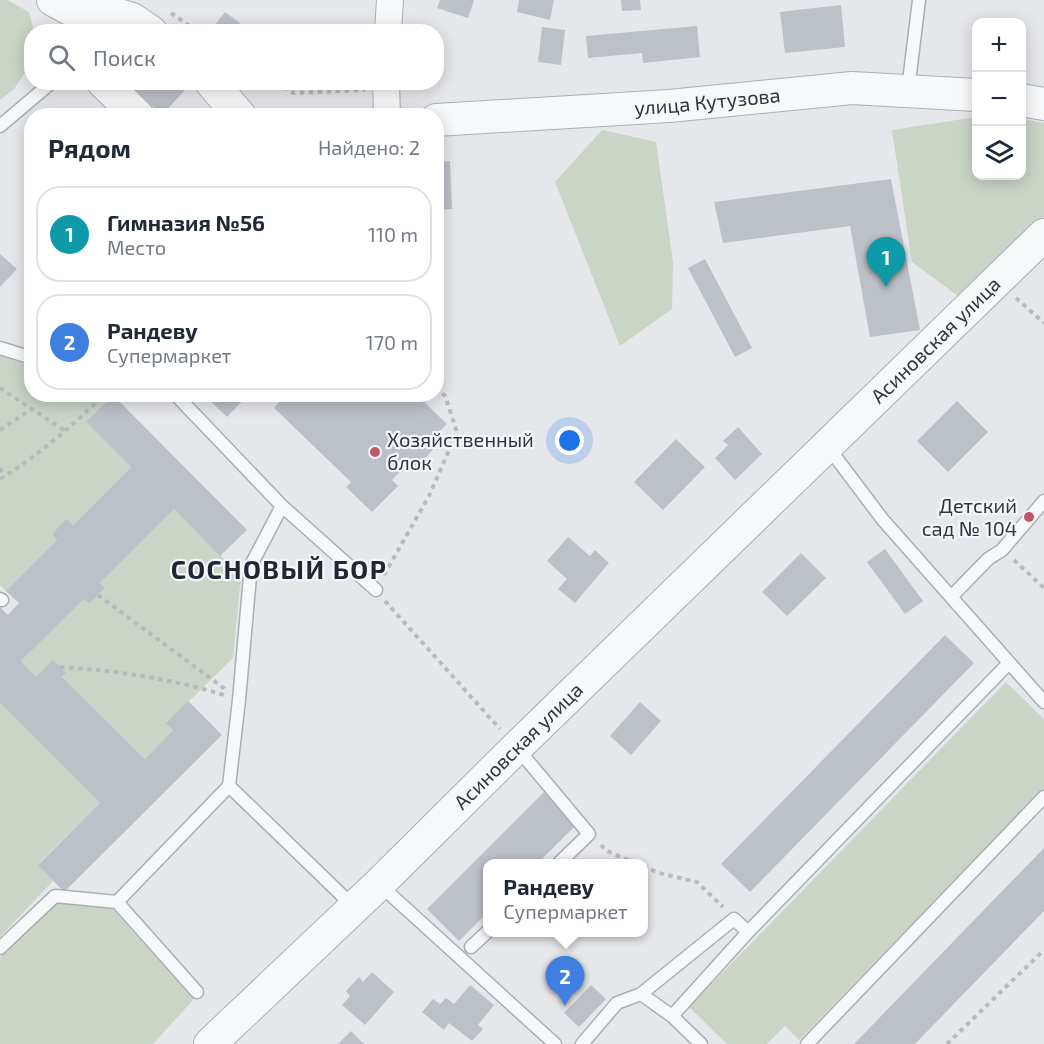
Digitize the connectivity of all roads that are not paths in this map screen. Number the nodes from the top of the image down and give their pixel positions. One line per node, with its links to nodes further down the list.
1 (53, 0): 5 (street)
2 (390, 0): 6 (street)
3 (920, 0): 11 (lane)
4 (160, 22): 5 (street)
5 (83, 24)
6 (388, 24)
7 (43, 90): 19 (lane)
8 (111, 90): 15 (street)
9 (218, 90): 16 (street)
10 (386, 90): 17 (street)
11 (908, 92): 12 (street, улица Кутузова); 18 (street, улица Кутузова)
12 (972, 95)
13 (1026, 101): 14 (street)
14 (1044, 104)
15 (130, 108)
16 (233, 108)
17 (387, 108)
18 (444, 120)
19 (0, 126)
20 (1044, 236): 24 (street, Асиновская улица)
21 (0, 348): 22 (lane)
22 (24, 352)
23 (183, 402): 26 (lane)
24 (827, 445): 28 (lane); 31 (street, Асиновская улица)
25 (1044, 501): 28 (lane)
26 (282, 506): 27 (lane); 32 (lane)
27 (376, 590)
28 (952, 596): 29 (lane)
29 (1008, 664): 30 (lane); 38 (lane)
30 (1044, 702)
31 (517, 747): 34 (lane); 35 (street, Асиновская улица)
32 (229, 786): 36 (lane); 37 (lane)
33 (1044, 797): 49 (lane)
34 (563, 859)
35 (379, 884): 37 (street, Асиновская улица); 46 (lane)
36 (117, 902): 41 (lane); 42 (lane)
37 (355, 907): 45 (street, Асиновская улица)
38 (747, 932): 43 (lane); 44 (lane)
39 (483, 936): 40 (lane)
40 (471, 947)
41 (0, 948)
42 (197, 992)
43 (641, 994): 44 (lane); 47 (lane)
44 (672, 1016): 48 (lane)
45 (210, 1044)
46 (555, 1044)
47 (582, 1044)
48 (700, 1044)
49 (807, 1044)

